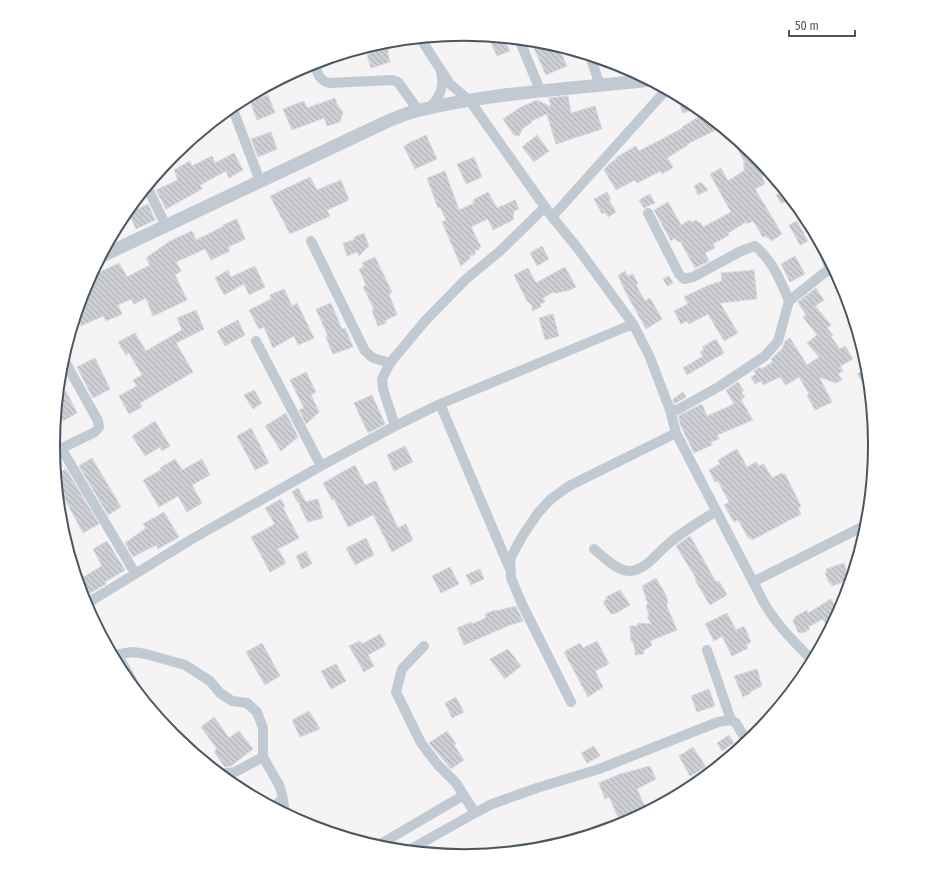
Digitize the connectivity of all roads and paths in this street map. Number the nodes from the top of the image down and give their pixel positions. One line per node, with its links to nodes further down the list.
1 (423, 43): 5 (street)
2 (521, 45): 8 (street)
3 (592, 61): 7 (street)
4 (316, 69): 11 (street)
5 (440, 70): 10 (street); 11 (street)
6 (639, 81): 7 (street)
7 (600, 85): 8 (street)
8 (540, 90): 10 (street)
9 (663, 93): 17 (street)
10 (470, 101): 11 (street); 15 (street)
11 (424, 109): 13 (street)
12 (234, 113): 13 (street)
13 (260, 181): 18 (street)
14 (150, 192): 18 (street)
15 (545, 207): 17 (street); 25 (street)
16 (648, 214): 22 (street)
17 (552, 217): 23 (street)
18 (166, 226): 20 (street)
19 (311, 241): 25 (street)
20 (110, 252)
21 (828, 269): 22 (street)
22 (789, 301): 28 (street)
23 (633, 324): 27 (street); 28 (street)
24 (256, 341): 33 (street)
25 (390, 363): 29 (street)
26 (68, 367): 31 (street)
27 (440, 404): 29 (street); 37 (street)
28 (670, 410): 30 (street)
29 (395, 426): 33 (street)
30 (676, 433): 34 (street); 37 (street)
31 (60, 449)
32 (60, 454): 38 (street)
33 (322, 466): 38 (street)
34 (716, 511): 36 (street); 39 (street)
35 (860, 528): 39 (street)
36 (594, 548)
37 (510, 569): 45 (street)
38 (135, 573): 40 (street)
39 (753, 582): 44 (street)
40 (91, 601)
41 (424, 646): 50 (street)
42 (707, 650): 46 (street)
43 (119, 654): 48 (street)
44 (808, 656)
45 (570, 702)
46 (731, 720): 47 (street); 54 (street)
47 (744, 737)
48 (263, 757): 49 (street); 51 (street)
49 (229, 773)
50 (464, 795): 54 (street); 55 (street)
51 (283, 799): 52 (street); 53 (street)
52 (278, 803)
53 (284, 806)
54 (475, 813): 56 (street)
55 (386, 841)
56 (416, 846)

